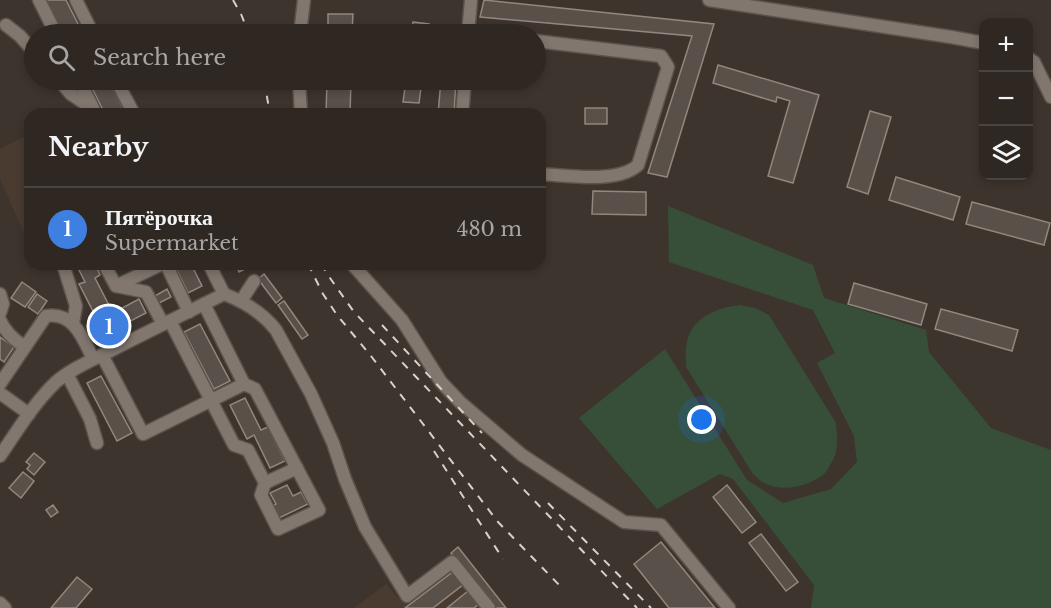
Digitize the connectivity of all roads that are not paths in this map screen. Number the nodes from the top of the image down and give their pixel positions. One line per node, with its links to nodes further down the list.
1 (39, 0): 6 (street)
2 (76, 0): 7 (street)
3 (304, 0): 8 (street)
4 (471, 0): 9 (street)
5 (709, 0): 13 (street)
6 (51, 24)
7 (88, 24)
8 (301, 24)
9 (469, 24)
10 (2, 27): 11 (street)
11 (24, 41)
12 (546, 42): 26 (street)
13 (979, 43)
14 (1033, 61): 20 (street)
15 (68, 90): 21 (street)
16 (84, 90): 22 (street)
17 (121, 90): 23 (street)
18 (300, 90): 24 (street)
19 (464, 90): 25 (street)
20 (1051, 97)
21 (91, 108)
22 (93, 108)
23 (131, 108)
24 (301, 108)
25 (463, 108)
26 (546, 174)
27 (65, 270): 43 (street)
28 (107, 270): 34 (street)
29 (151, 270): 34 (street)
30 (167, 270): 39 (street)
31 (212, 270): 36 (street)
32 (357, 270): 59 (street)
33 (254, 281): 37 (street)
34 (116, 286): 42 (street)
35 (0, 294): 40 (street)
36 (224, 294): 37 (street); 38 (street)
37 (241, 301): 58 (street)
38 (204, 304): 39 (street); 48 (street)
39 (189, 312): 42 (street)
40 (0, 313)
41 (0, 320): 44 (street)
42 (166, 322): 45 (street); 50 (street)
43 (73, 323): 44 (street); 45 (street)
44 (25, 347): 47 (street)
45 (98, 357): 46 (street); 50 (street)
46 (68, 374): 51 (street); 52 (street)
47 (0, 384)
48 (244, 384): 50 (street); 54 (street)
49 (0, 393): 51 (street)
50 (211, 400): 55 (street)
51 (29, 414): 53 (street)
52 (97, 443)
53 (0, 456)
54 (297, 468): 55 (street); 55 (street)
55 (266, 483)
56 (0, 603): 57 (street)
57 (5, 608)
58 (489, 608)
59 (729, 608)

